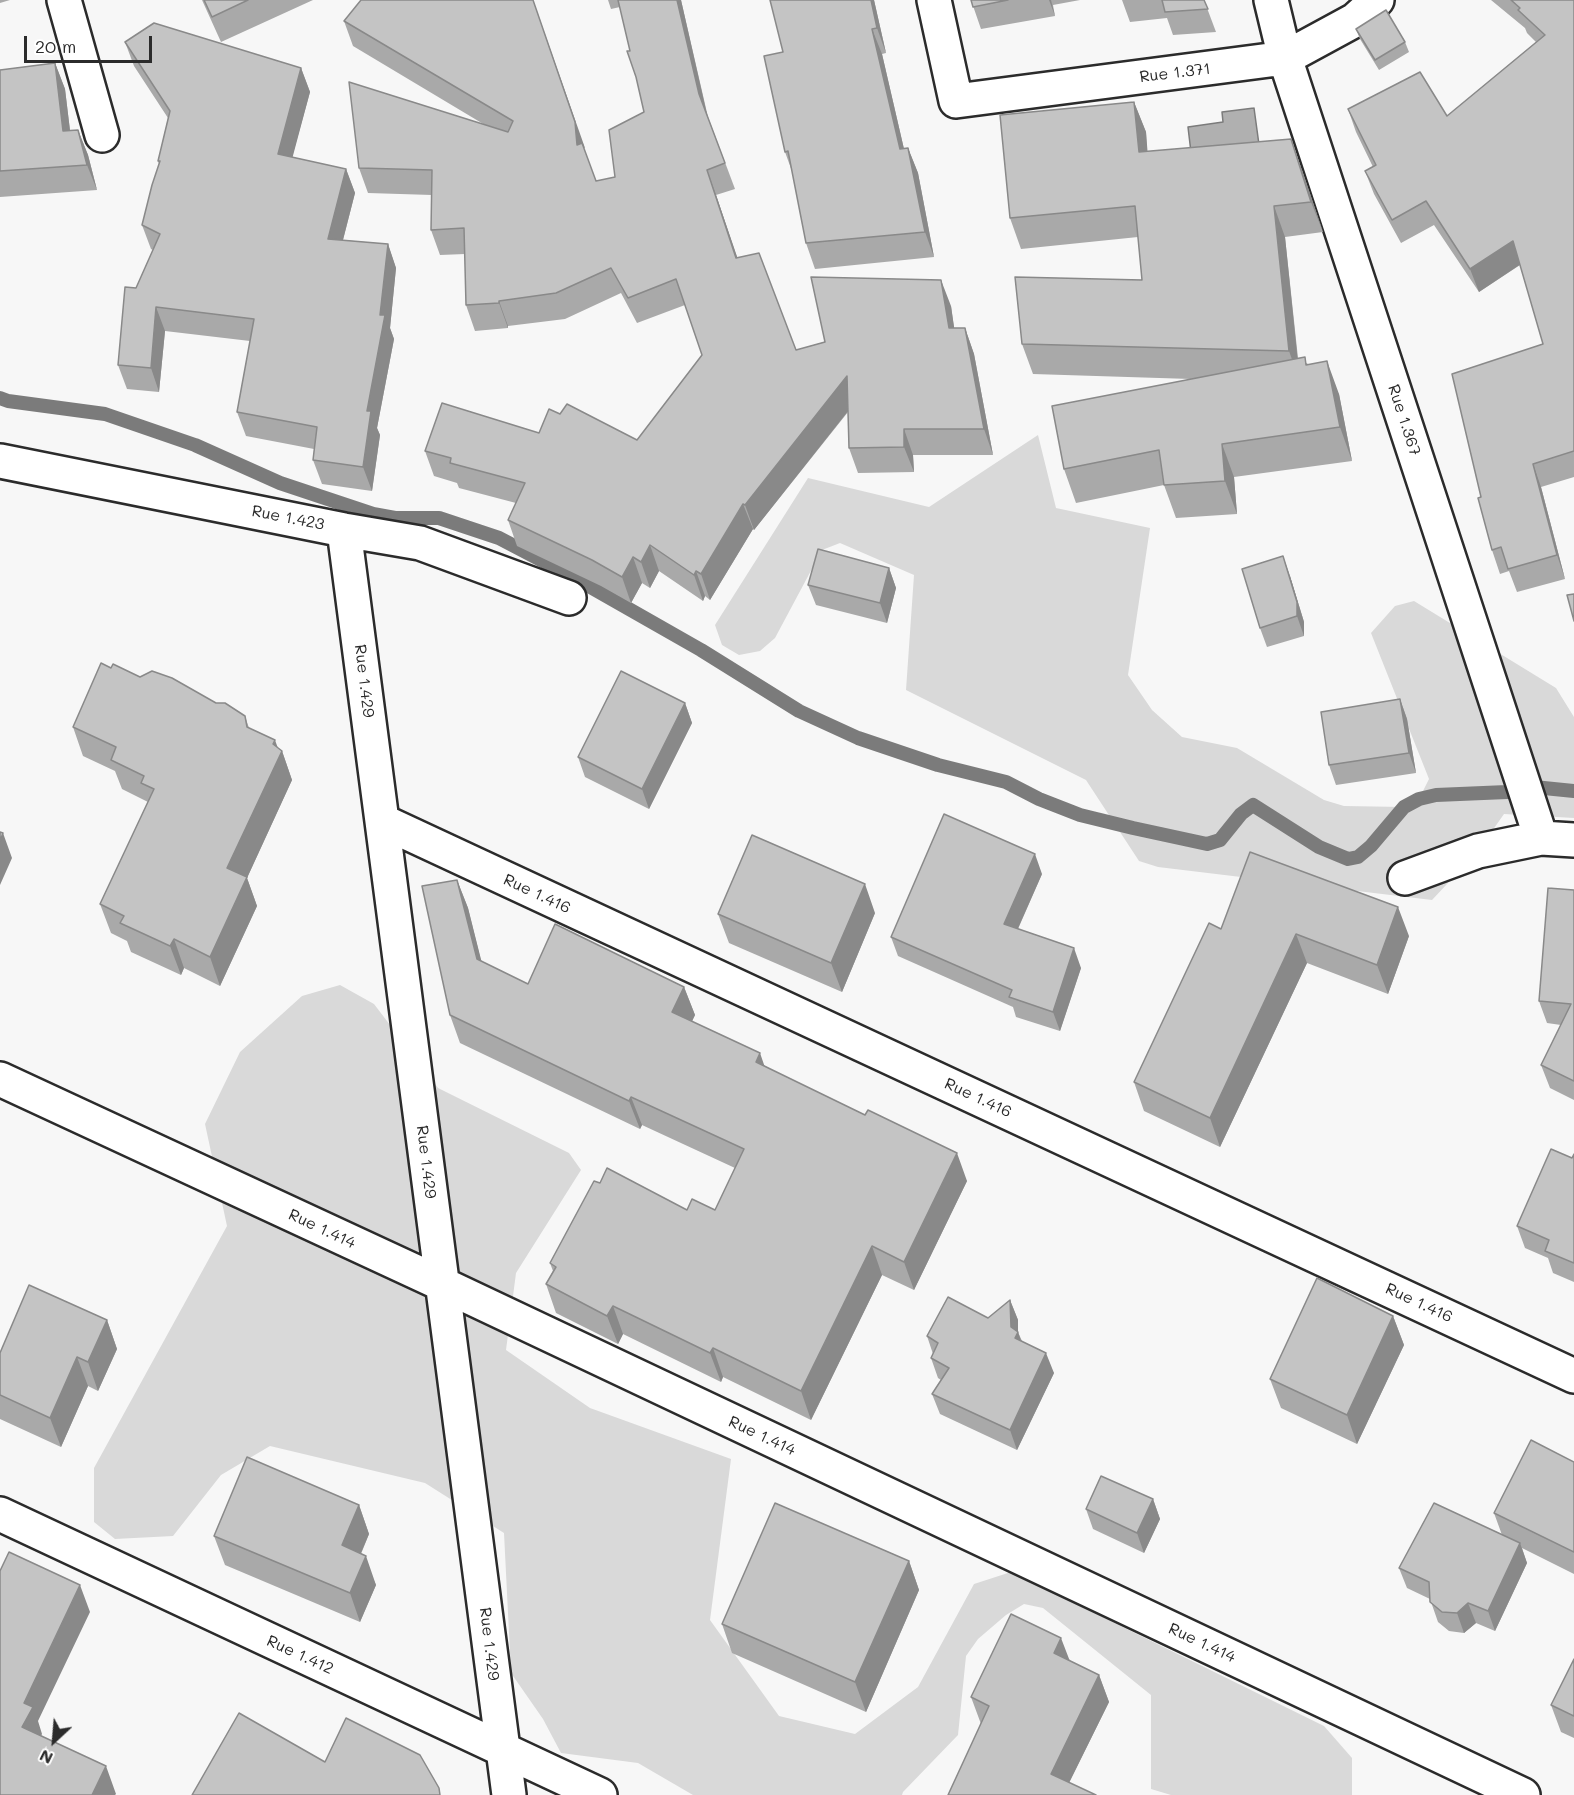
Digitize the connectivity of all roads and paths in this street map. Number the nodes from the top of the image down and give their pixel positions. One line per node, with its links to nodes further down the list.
1 (64, 0): 6 (street)
2 (934, 0): 5 (street, Rue 1.371)
3 (1271, 0): 5 (street, Rue 1.367)
4 (1377, 0): 5 (street, Rue 1.371)
5 (1285, 58): 11 (street, Rue 1.367)
6 (102, 135)
7 (0, 461): 8 (street, Rue 1.423)
8 (344, 530): 9 (street, Rue 1.423); 10 (street, Rue 1.429)
9 (569, 598)
10 (382, 821): 15 (street, Rue 1.429); 16 (street, Rue 1.416)
11 (1541, 838): 12 (street); 13 (street)
12 (1574, 840)
13 (1405, 878)
14 (0, 1079): 15 (street, Rue 1.414)
15 (442, 1284): 18 (street, Rue 1.429); 21 (street, Rue 1.414)
16 (1574, 1376)
17 (0, 1514): 18 (street, Rue 1.412)
18 (503, 1750): 19 (street, Rue 1.429); 20 (street, Rue 1.412)
19 (509, 1795)
20 (600, 1795)
21 (1523, 1795)

